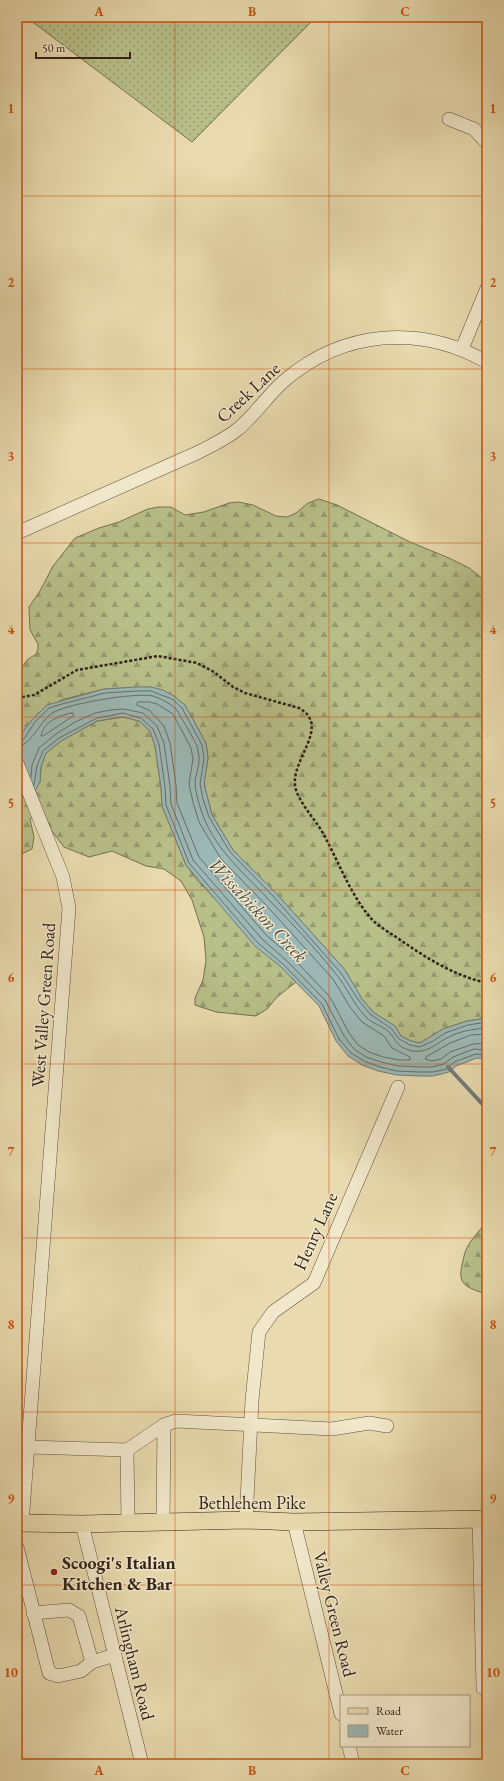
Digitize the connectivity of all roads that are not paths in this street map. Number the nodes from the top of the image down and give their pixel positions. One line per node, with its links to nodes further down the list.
1 (449, 119): 2 (street)
2 (487, 143)
3 (487, 288): 4 (street)
4 (462, 349): 5 (street, Creek Lane); 6 (street, Creek Lane)
5 (487, 362)
6 (17, 533)
7 (17, 763): 12 (street, West Valley Green Road)
8 (398, 1086): 10 (street, Henry Lane)
9 (164, 1425): 10 (street); 13 (street); 16 (street)
10 (252, 1426): 11 (street); 15 (street, Henry Lane)
11 (388, 1426)
12 (28, 1447): 13 (street); 18 (street, West Valley Green Road)
13 (126, 1450): 19 (street)
14 (483, 1519): 17 (main road, Bethlehem Pike); 25 (street)
15 (246, 1520): 16 (main road, Bethlehem Pike); 17 (main road, Bethlehem Pike)
16 (163, 1522): 19 (main road, Bethlehem Pike)
17 (294, 1522): 26 (street, Valley Green Road)
18 (20, 1523): 20 (main road, Bethlehem Pike)
19 (128, 1523): 20 (main road, Bethlehem Pike)
20 (82, 1524): 23 (street, Arlingham Road)
21 (17, 1546): 22 (street)
22 (33, 1613): 24 (street); 24 (street)
23 (115, 1655): 24 (street); 28 (street, Arlingham Road)
24 (92, 1662)
25 (483, 1688)
26 (340, 1710)
27 (349, 1747): 29 (street)
28 (142, 1764)
29 (354, 1764)

